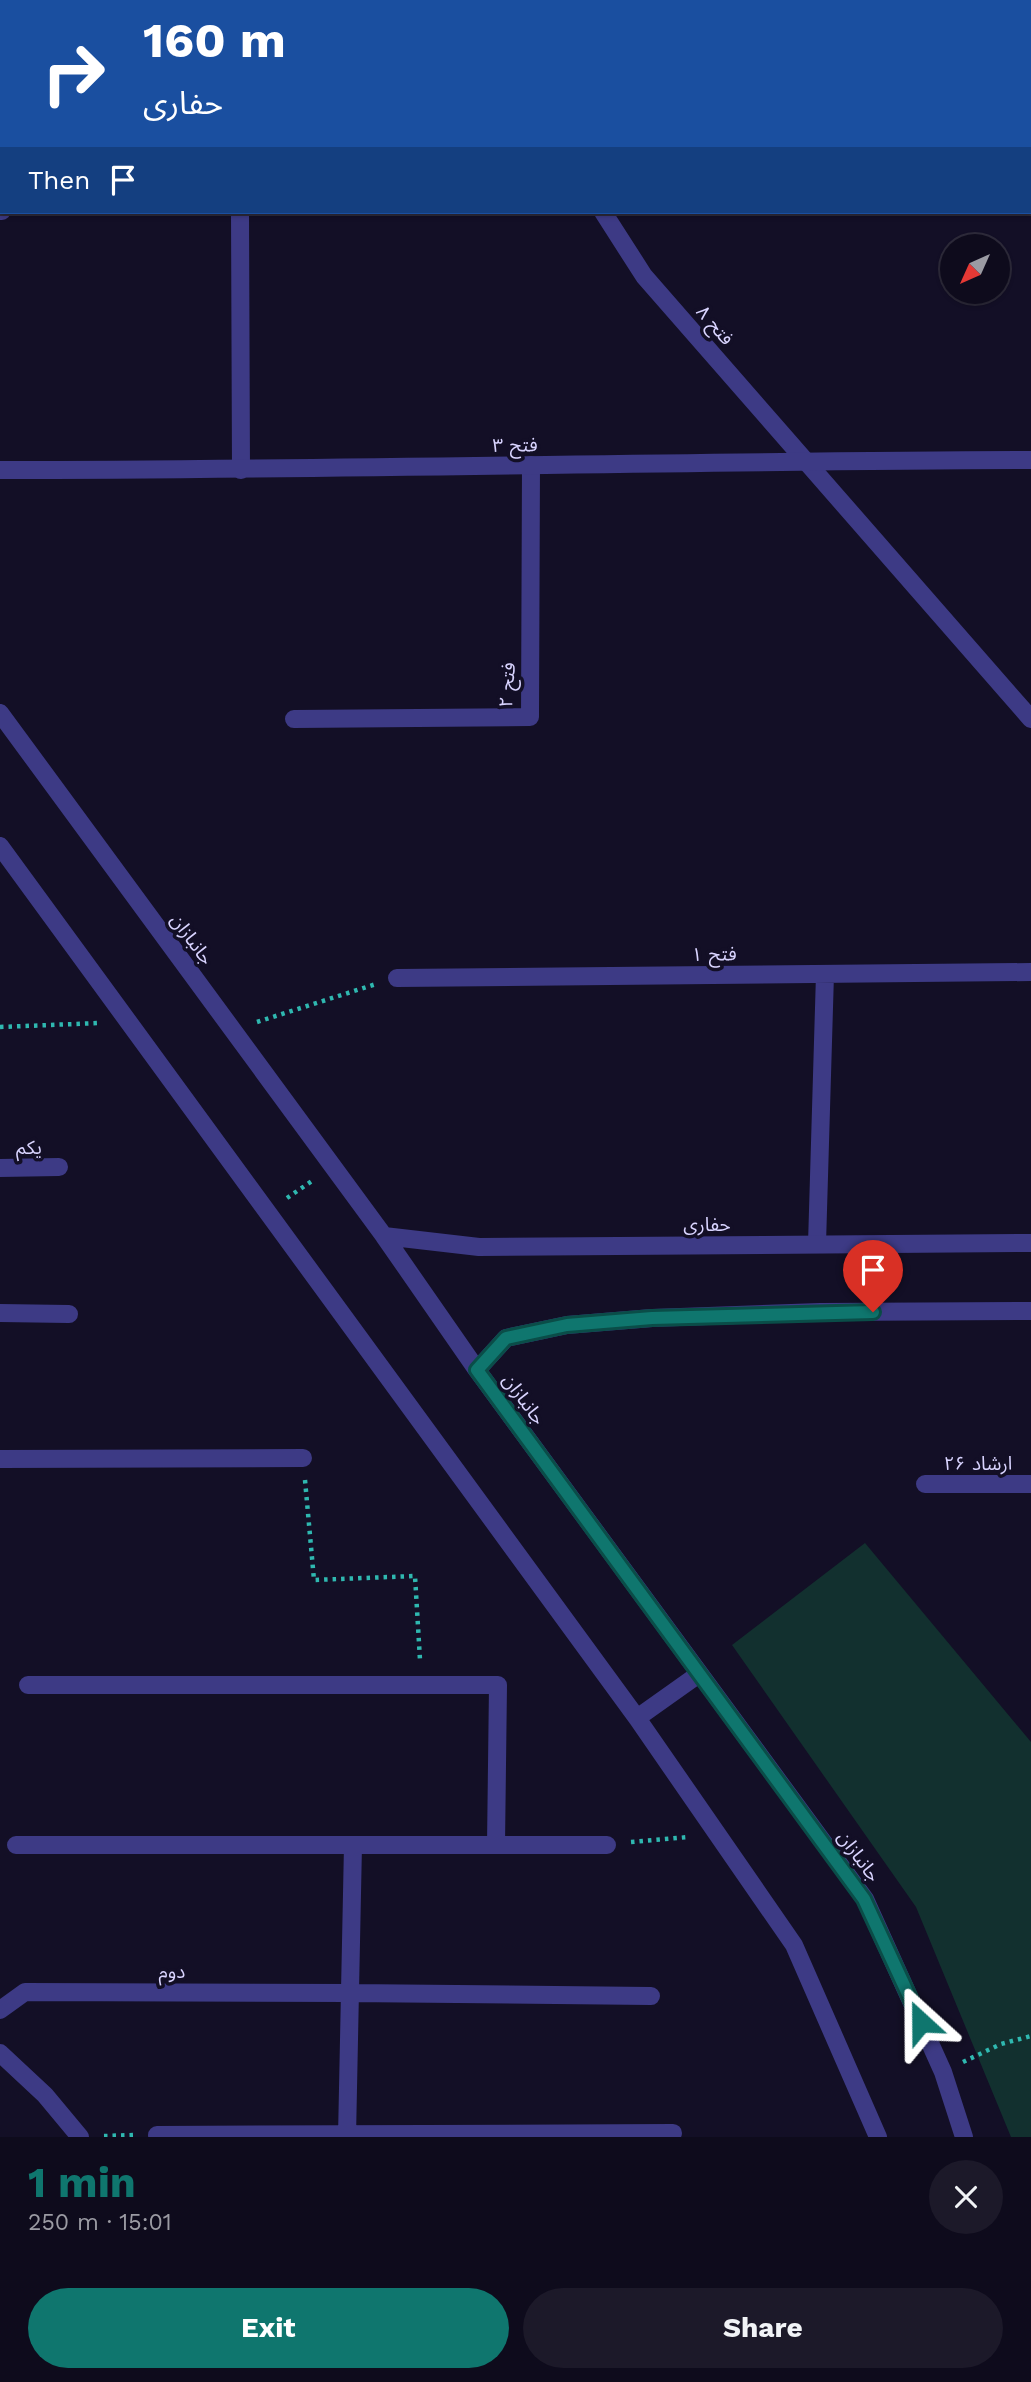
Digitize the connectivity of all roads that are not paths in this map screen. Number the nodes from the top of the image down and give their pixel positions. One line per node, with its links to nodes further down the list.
1 (240, 214): 7 (street)
2 (604, 214): 4 (street, فتح ۸)
3 (1031, 460): 4 (street, فتح ۳)
4 (804, 461): 5 (street, فتح ۳); 10 (street, فتح ۸)
5 (531, 465): 7 (street, فتح ۳); 9 (street, فتح ۲)
6 (0, 470): 7 (street, فتح ۳)
7 (241, 470)
8 (0, 713): 17 (street, جانبازان)
9 (294, 719)
10 (1031, 719)
11 (0, 846): 30 (street)
12 (1031, 972): 13 (street, فتح ۱)
13 (825, 974): 14 (street, فتح ۱); 19 (street)
14 (397, 978)
15 (58, 1167): 16 (street, یکم)
16 (0, 1168)
17 (384, 1236): 19 (street, حفاری); 23 (street, جانبازان)
18 (1031, 1242): 19 (street, حفاری)
19 (817, 1244)
20 (1031, 1311): 23 (street)
21 (0, 1313): 22 (street)
22 (69, 1314)
23 (477, 1370): 28 (street, جانبازان)
24 (303, 1458): 25 (street)
25 (0, 1459)
26 (925, 1484): 27 (street, ارشاد ۲۶)
27 (1031, 1485)
28 (699, 1674): 30 (street); 44 (street, جانبازان)
29 (28, 1685): 33 (street)
30 (637, 1718): 43 (street)
31 (16, 1845): 32 (street)
32 (353, 1845): 33 (street); 35 (street)
33 (496, 1845): 34 (street)
34 (607, 1845)
35 (350, 1993): 36 (street, دوم); 37 (street, دوم); 42 (street)
36 (650, 1996)
37 (0, 2010)
38 (0, 2053): 41 (street)
39 (673, 2133): 42 (street)
40 (157, 2135): 42 (street)
41 (79, 2136)
42 (347, 2136)
43 (878, 2137)
44 (964, 2137)

